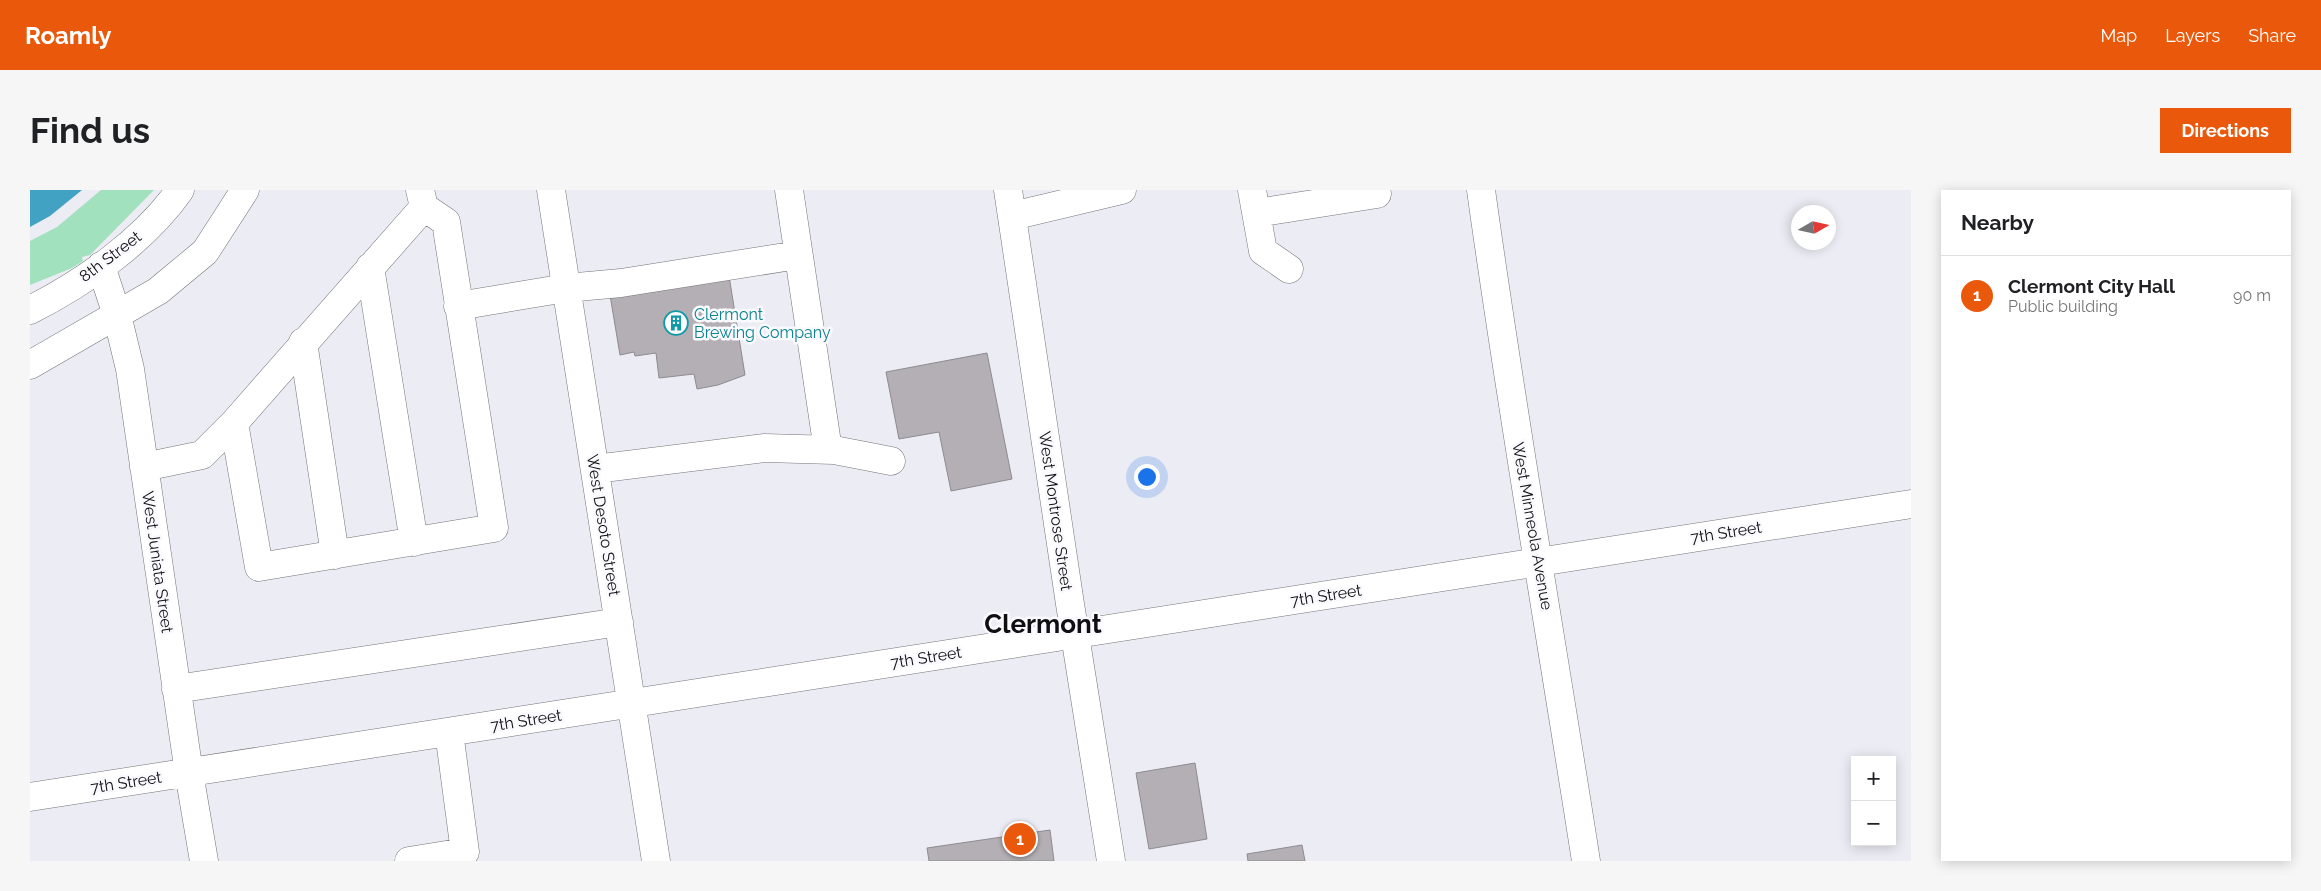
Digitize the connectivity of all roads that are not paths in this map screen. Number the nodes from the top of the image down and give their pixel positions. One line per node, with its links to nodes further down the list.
1 (180, 190): 12 (street, 8th Street)
2 (245, 190): 18 (street)
3 (552, 190): 15 (street, West Desoto Street)
4 (789, 190): 11 (street)
5 (1122, 190): 10 (street)
6 (1376, 190): 9 (street)
7 (1481, 190): 29 (street, West Minneola Avenue)
8 (422, 198): 13 (street); 16 (street)
9 (1255, 202): 14 (street)
10 (1010, 203): 31 (street, West Montrose Street)
11 (798, 254): 15 (street); 22 (street)
12 (101, 266): 17 (street, 8th Street); 18 (street, West Juniata Street)
13 (370, 267): 19 (street); 27 (street)
14 (1289, 269)
15 (566, 288): 16 (street); 25 (street, West Desoto Street)
16 (458, 306): 27 (street)
17 (30, 310)
18 (117, 315): 20 (street); 24 (street, West Juniata Street)
19 (303, 342): 21 (street); 28 (street)
20 (30, 365)
21 (234, 423): 24 (street); 28 (street)
22 (828, 450): 23 (street); 25 (street)
23 (891, 461)
24 (144, 467): 32 (street, West Juniata Street)
25 (595, 469): 30 (street, West Desoto Street)
26 (1911, 504): 29 (street, 7th Street)
27 (414, 542): 28 (street)
28 (335, 554)
29 (1539, 562): 31 (street, 7th Street); 41 (street, West Minneola Avenue)
30 (619, 622): 32 (street); 33 (street, West Desoto Street)
31 (1074, 634): 33 (street, 7th Street); 40 (street, West Montrose Street)
32 (176, 690): 35 (street, West Juniata Street)
33 (632, 703): 34 (street, 7th Street); 39 (street, West Desoto Street)
34 (449, 732): 35 (street, 7th Street); 38 (street)
35 (188, 773): 36 (street, 7th Street); 37 (street, West Juniata Street)
36 (30, 797)
37 (204, 861)
38 (409, 861)
39 (656, 861)
40 (1112, 861)
41 (1586, 861)

